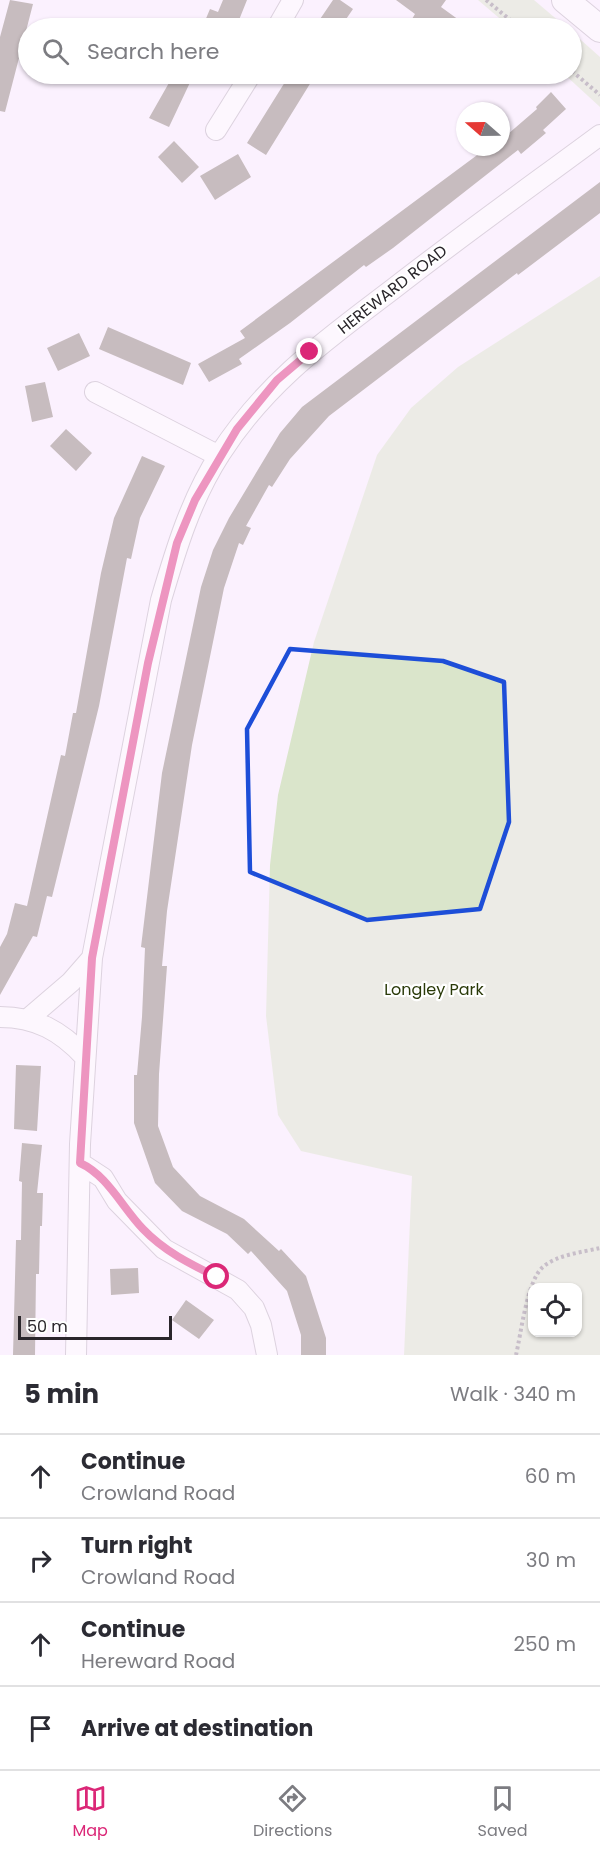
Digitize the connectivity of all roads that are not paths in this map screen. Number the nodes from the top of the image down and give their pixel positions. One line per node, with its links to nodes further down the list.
1 (293, 0): 3 (street)
2 (565, 0): 4 (main road)
3 (283, 18)
4 (600, 29)
5 (245, 84): 6 (street)
6 (216, 130)
7 (600, 135): 9 (street, HEREWARD ROAD)
8 (95, 392): 9 (street)
9 (219, 456): 10 (street, HEREWARD ROAD)
10 (92, 958): 12 (street); 13 (street, HEREWARD ROAD)
11 (0, 1017): 12 (street)
12 (29, 1018): 13 (street)
13 (85, 1057): 14 (street, HEREWARD ROAD)
14 (80, 1163): 15 (street, HEREWARD ROAD); 16 (street)
15 (76, 1355)
16 (267, 1355)

